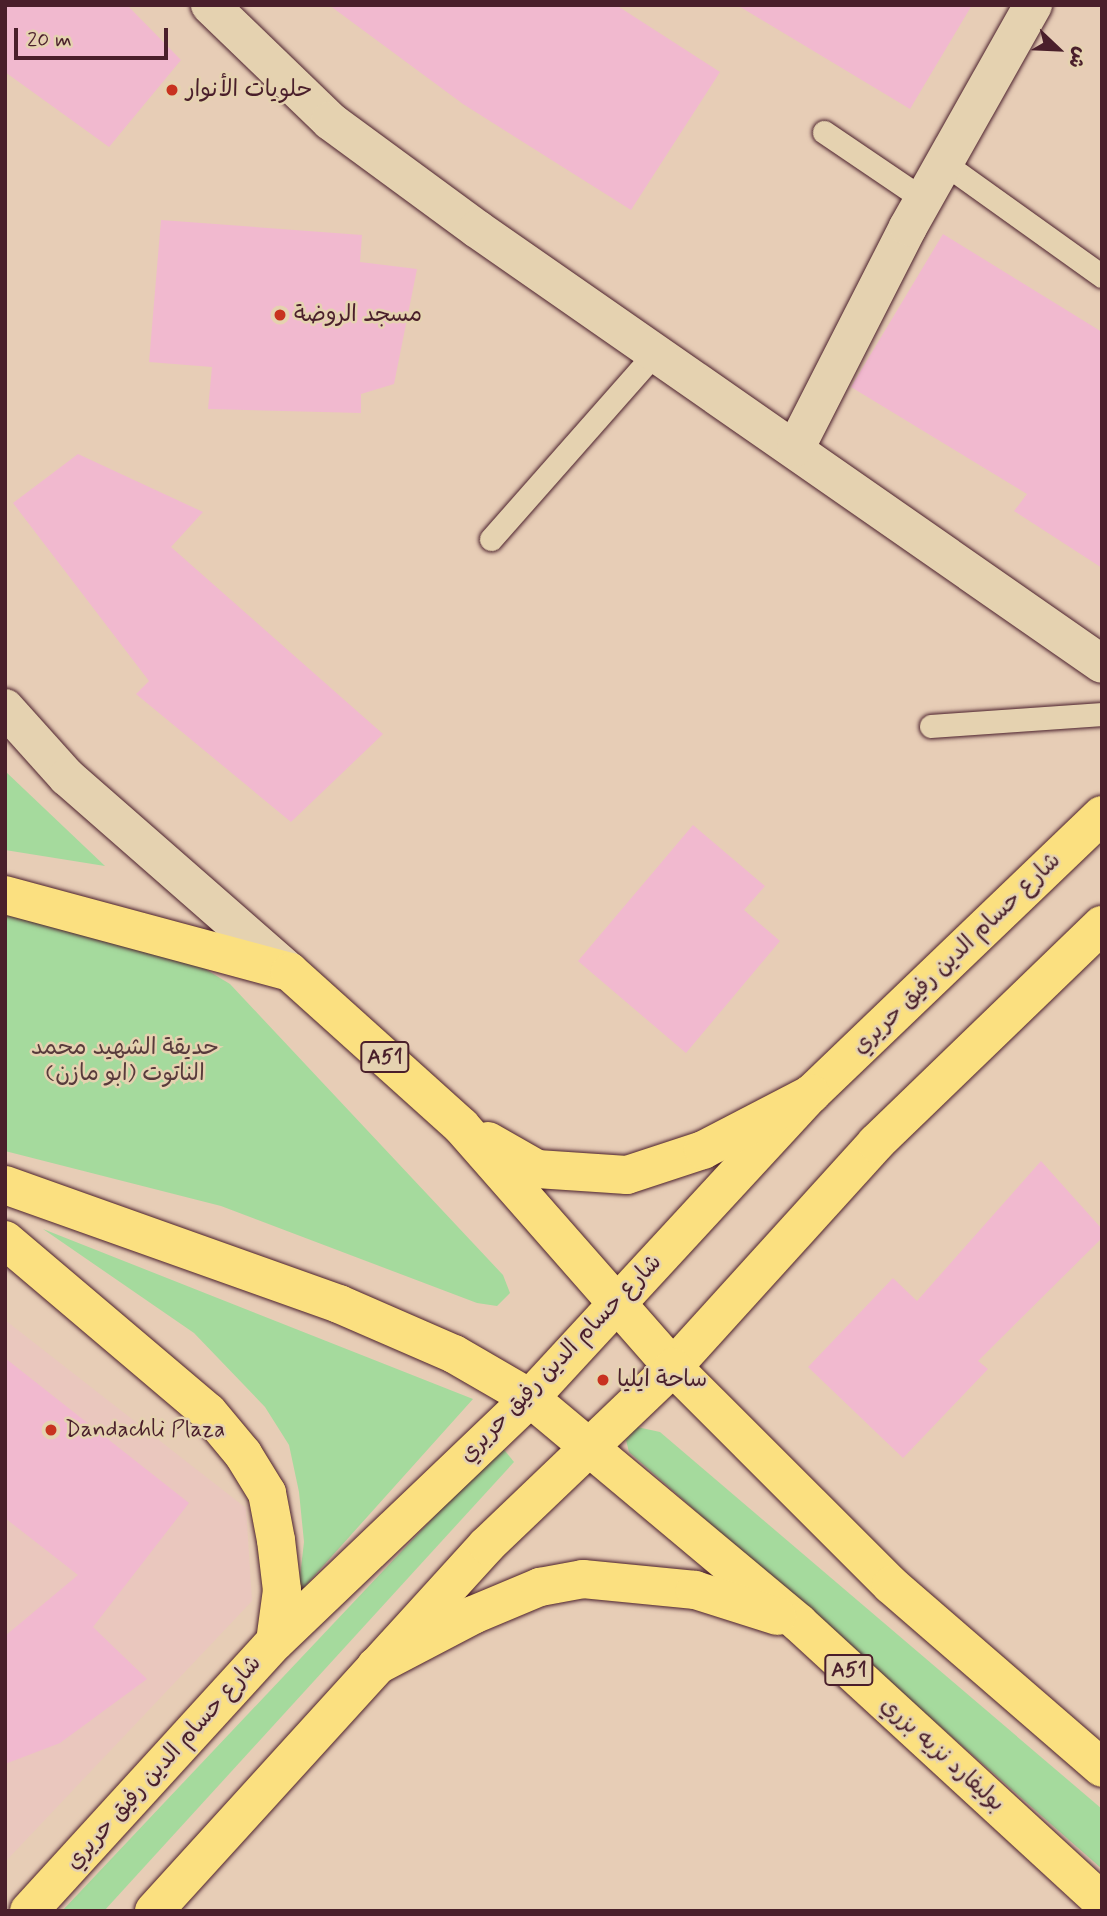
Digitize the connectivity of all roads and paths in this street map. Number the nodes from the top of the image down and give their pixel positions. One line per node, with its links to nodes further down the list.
1 (210, 5): 7 (street)
2 (1033, 5): 4 (street)
3 (824, 132): 5 (lane)
4 (944, 163): 5 (street); 6 (lane)
5 (923, 199): 8 (street)
6 (1102, 276)
7 (653, 355): 8 (street); 9 (lane)
8 (796, 447): 10 (street)
9 (491, 539)
10 (1102, 664)
11 (5, 708): 17 (street)
12 (1102, 714): 13 (lane)
13 (931, 726)
14 (1102, 815): 18 (main road, شارع حسام الدين رفيق حريري)
15 (5, 895): 17 (main road, A51)
16 (1102, 925): 23 (main road)
17 (290, 972): 19 (main road, A51)
18 (811, 1094): 19 (main road); 22 (main road, شارع حسام الدين رفيق حريري)
19 (461, 1126): 22 (main road, A51)
20 (5, 1185): 24 (main road, A51)
21 (5, 1240): 27 (main road)
22 (617, 1301): 23 (main road, A51); 24 (main road, شارع حسام الدين رفيق حريري)
23 (673, 1367): 25 (main road); 29 (main road, A51)
24 (530, 1398): 25 (main road, A51); 27 (main road, شارع حسام الدين رفيق حريري)
25 (586, 1450): 26 (main road, بوليفارد نزيه بزري / A51); 28 (main road)
26 (799, 1623): 28 (main road); 30 (main road, بوليفارد نزيه بزري / A51)
27 (275, 1642): 31 (main road, شارع حسام الدين رفيق حريري)
28 (376, 1666): 32 (main road)
29 (1102, 1768)
30 (1102, 1902)
31 (29, 1911)
32 (154, 1911)

